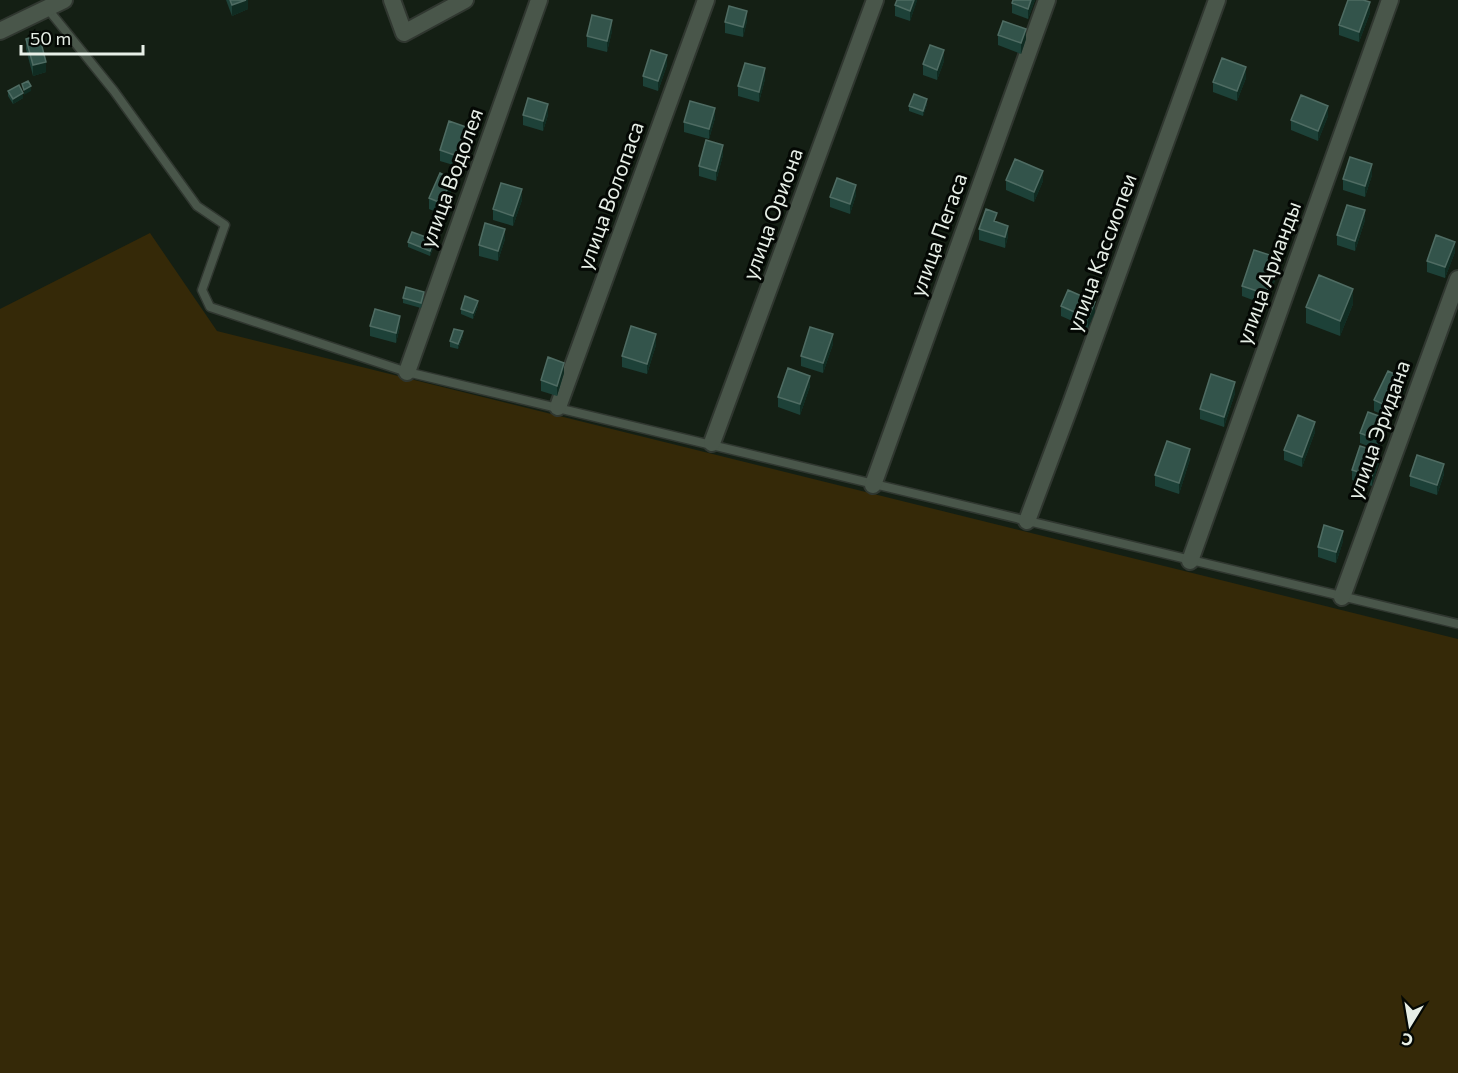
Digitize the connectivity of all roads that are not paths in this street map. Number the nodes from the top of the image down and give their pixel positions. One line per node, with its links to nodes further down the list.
1 (64, 0): 10 (street)
2 (392, 0): 3 (street)
3 (465, 0)
4 (539, 0): 13 (street, улица Водолея)
5 (706, 0): 14 (street, улица Волопаса)
6 (875, 0): 15 (street, улица Ориона)
7 (1047, 0): 16 (street, улица Пегаса)
8 (1217, 0): 17 (street, улица Кассиопеи)
9 (1390, 0): 18 (street, улица Арианды)
10 (47, 8): 11 (street); 13 (lane)
11 (0, 32)
12 (1458, 279): 19 (street, улица Эридана)
13 (408, 372): 14 (lane)
14 (558, 407): 15 (lane)
15 (712, 443): 16 (lane)
16 (873, 484): 17 (lane)
17 (1027, 521): 18 (lane)
18 (1190, 561): 19 (lane)
19 (1342, 597): 20 (lane)
20 (1458, 624)

